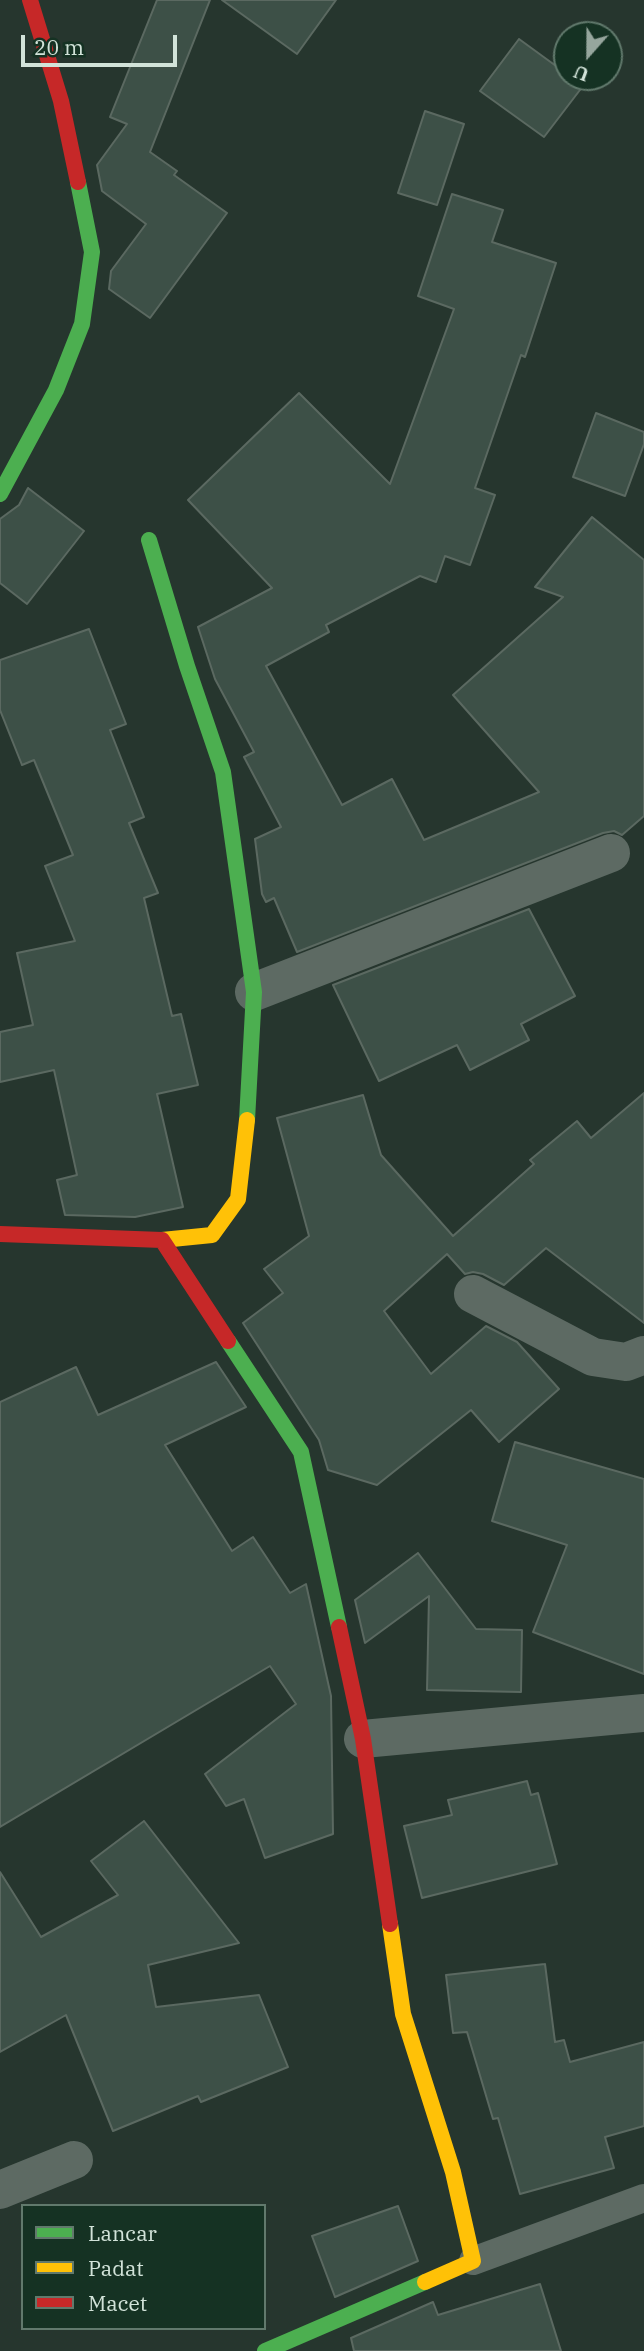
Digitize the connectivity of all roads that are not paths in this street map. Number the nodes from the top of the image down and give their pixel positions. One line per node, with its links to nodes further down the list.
1 (30, 0): 2 (street)
2 (0, 494)
3 (149, 540): 5 (street)
4 (611, 853): 5 (street)
5 (254, 992): 7 (street)
6 (0, 1234): 7 (street)
7 (162, 1240): 11 (street)
8 (473, 1294): 9 (street)
9 (644, 1355)
10 (644, 1713): 11 (street)
11 (363, 1739): 15 (street)
12 (74, 2160): 13 (street)
13 (0, 2190)
14 (644, 2198): 15 (lane)
15 (473, 2261): 16 (street)
16 (265, 2351)

